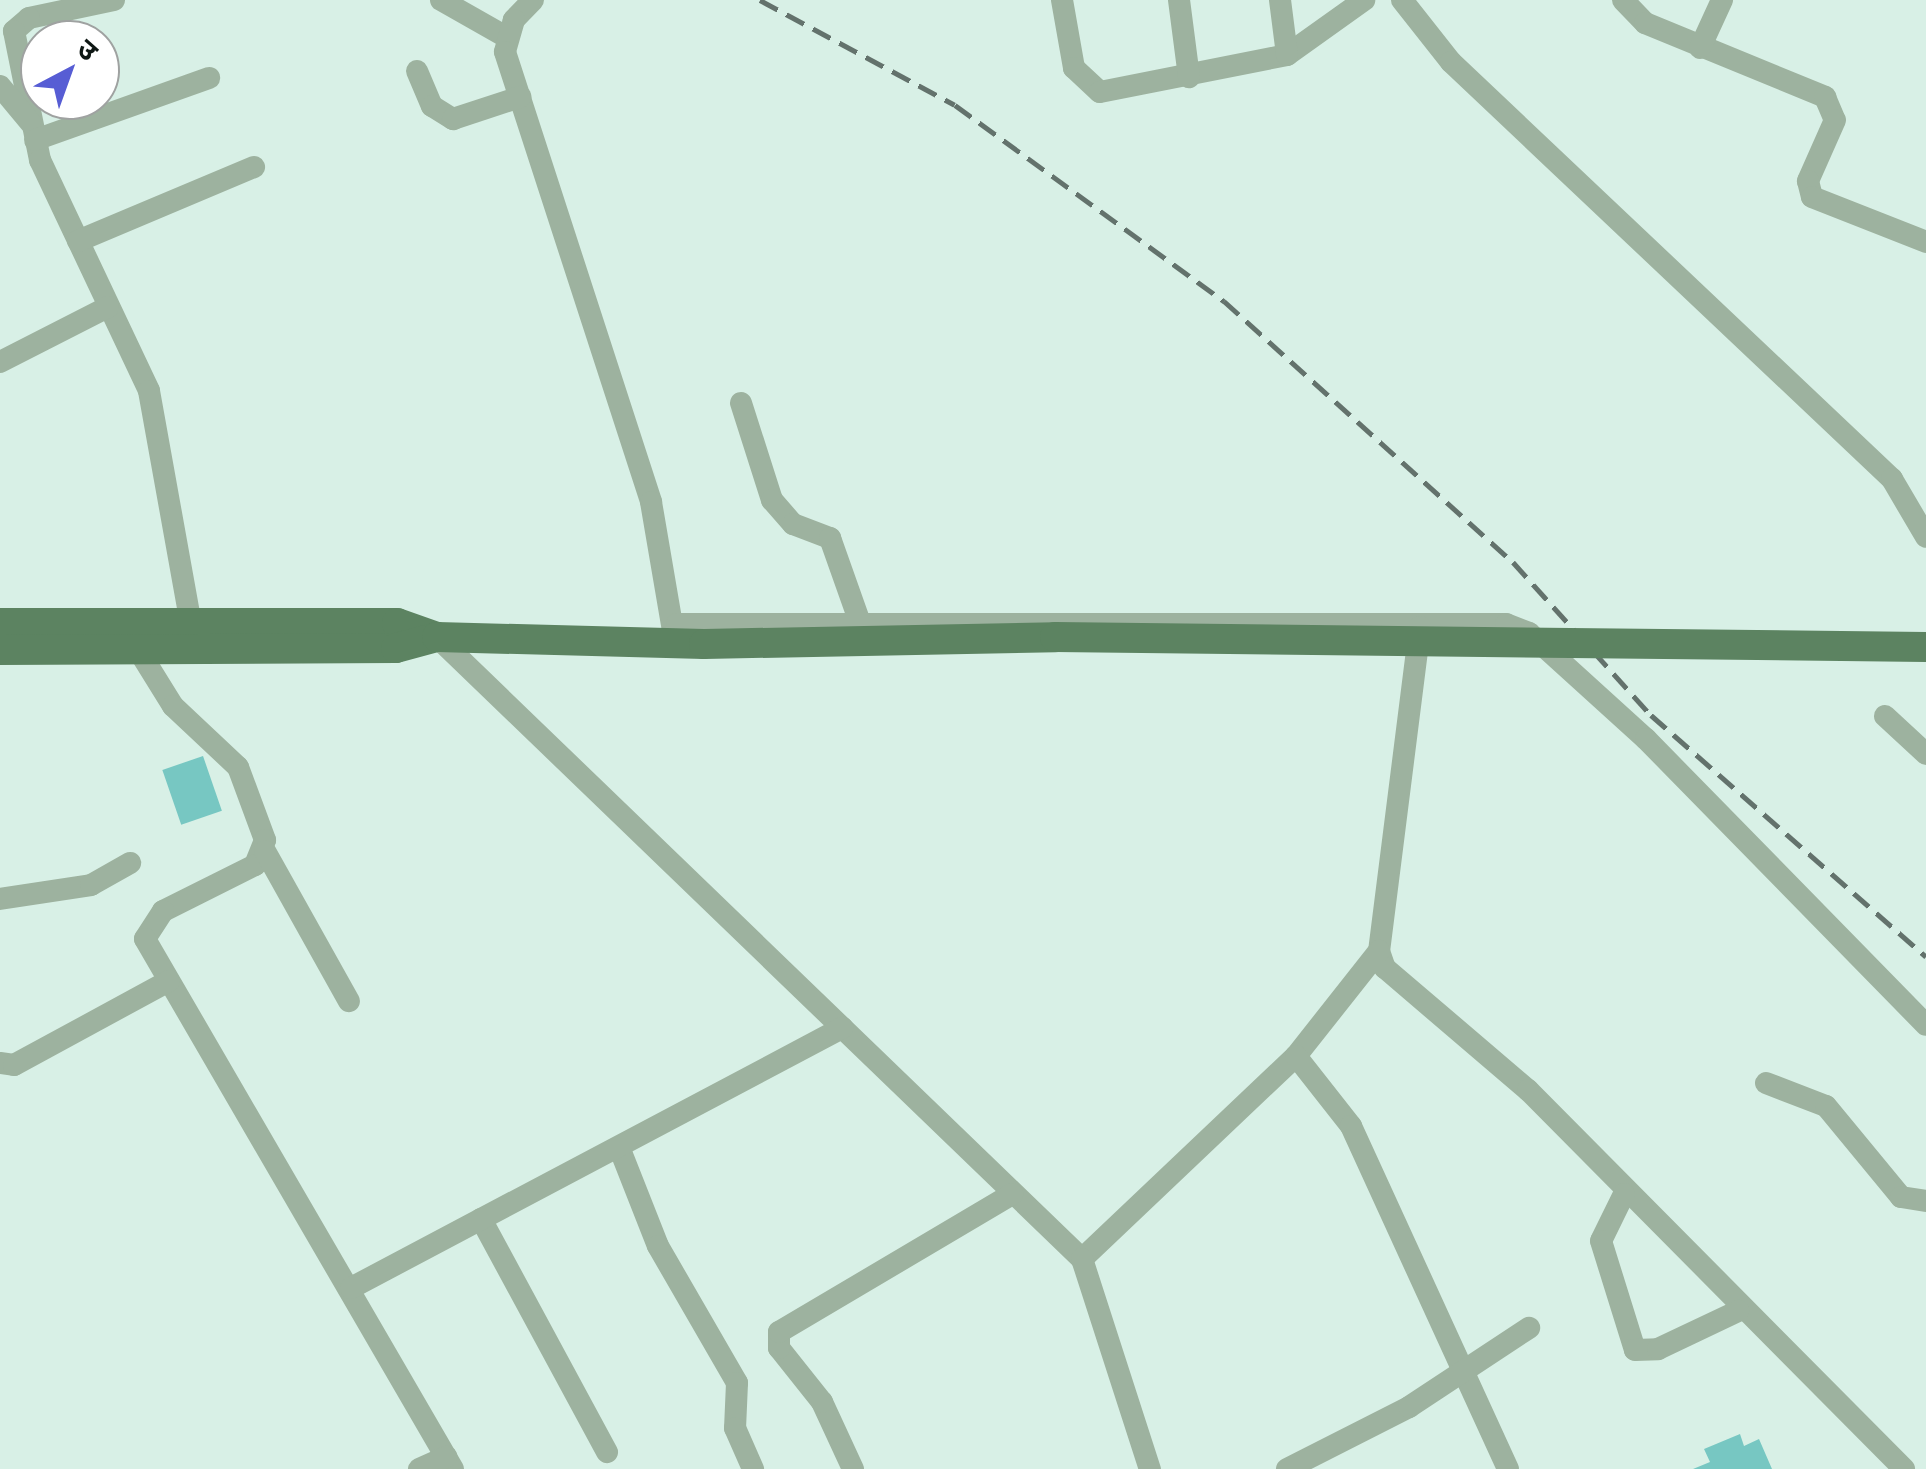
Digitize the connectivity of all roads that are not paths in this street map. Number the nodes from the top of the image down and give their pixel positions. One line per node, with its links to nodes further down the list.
1 (114, 0): 19 (street)
2 (442, 0): 11 (street)
3 (533, 0): 11 (street)
4 (1062, 0): 15 (street)
5 (1179, 0): 15 (street)
6 (1280, 0): 13 (street)
7 (1364, 0): 13 (street)
8 (1402, 0): 26 (street)
9 (1623, 0): 12 (street)
10 (1722, 0): 12 (street)
11 (506, 37): 18 (street)
12 (1700, 48): 22 (street)
13 (1287, 55): 15 (street)
14 (417, 71): 18 (street)
15 (1189, 77)
16 (209, 78): 19 (street)
17 (0, 86): 19 (street)
18 (520, 97): 31 (street)
19 (33, 132): 21 (street)
20 (254, 168): 21 (street)
21 (78, 241): 23 (street)
22 (1926, 242)
23 (108, 306): 24 (street); 27 (street)
24 (0, 362)
25 (742, 404): 28 (street)
26 (1926, 537)
27 (190, 618): 29 (main road); 32 (main road)
28 (859, 620): 30 (street); 31 (street)
29 (0, 623)
30 (1421, 623): 41 (street); 44 (street)
31 (675, 634): 32 (main road); 33 (main road, bridge)
32 (437, 637): 34 (main road); 45 (street)
33 (1926, 647)
34 (137, 648): 35 (main road); 38 (street)
35 (0, 650)
36 (1885, 716): 37 (street)
37 (1926, 754)
38 (265, 850): 42 (street); 43 (street)
39 (130, 863): 40 (street)
40 (0, 899)
41 (1379, 951): 46 (street); 51 (street)
42 (168, 981): 47 (street); 55 (street)
43 (350, 1001)
44 (1926, 1025)
45 (842, 1028): 49 (street); 50 (street)
46 (1296, 1056): 54 (street); 58 (street)
47 (0, 1063)
48 (1766, 1083): 52 (street)
49 (619, 1147): 53 (street); 62 (street)
50 (1012, 1194): 54 (street); 63 (street)
51 (1624, 1194): 56 (street); 56 (street)
52 (1926, 1201)
53 (481, 1220): 55 (street); 59 (street)
54 (1082, 1259): 64 (street)
55 (352, 1288): 60 (street)
56 (1738, 1311): 67 (street)
57 (1528, 1328): 58 (street)
58 (1467, 1374): 65 (street); 66 (street)
59 (608, 1452)
60 (450, 1463): 61 (street)
61 (418, 1469)
62 (752, 1469)
63 (852, 1469)
64 (1150, 1469)
65 (1286, 1469)
66 (1508, 1469)
67 (1904, 1469)

